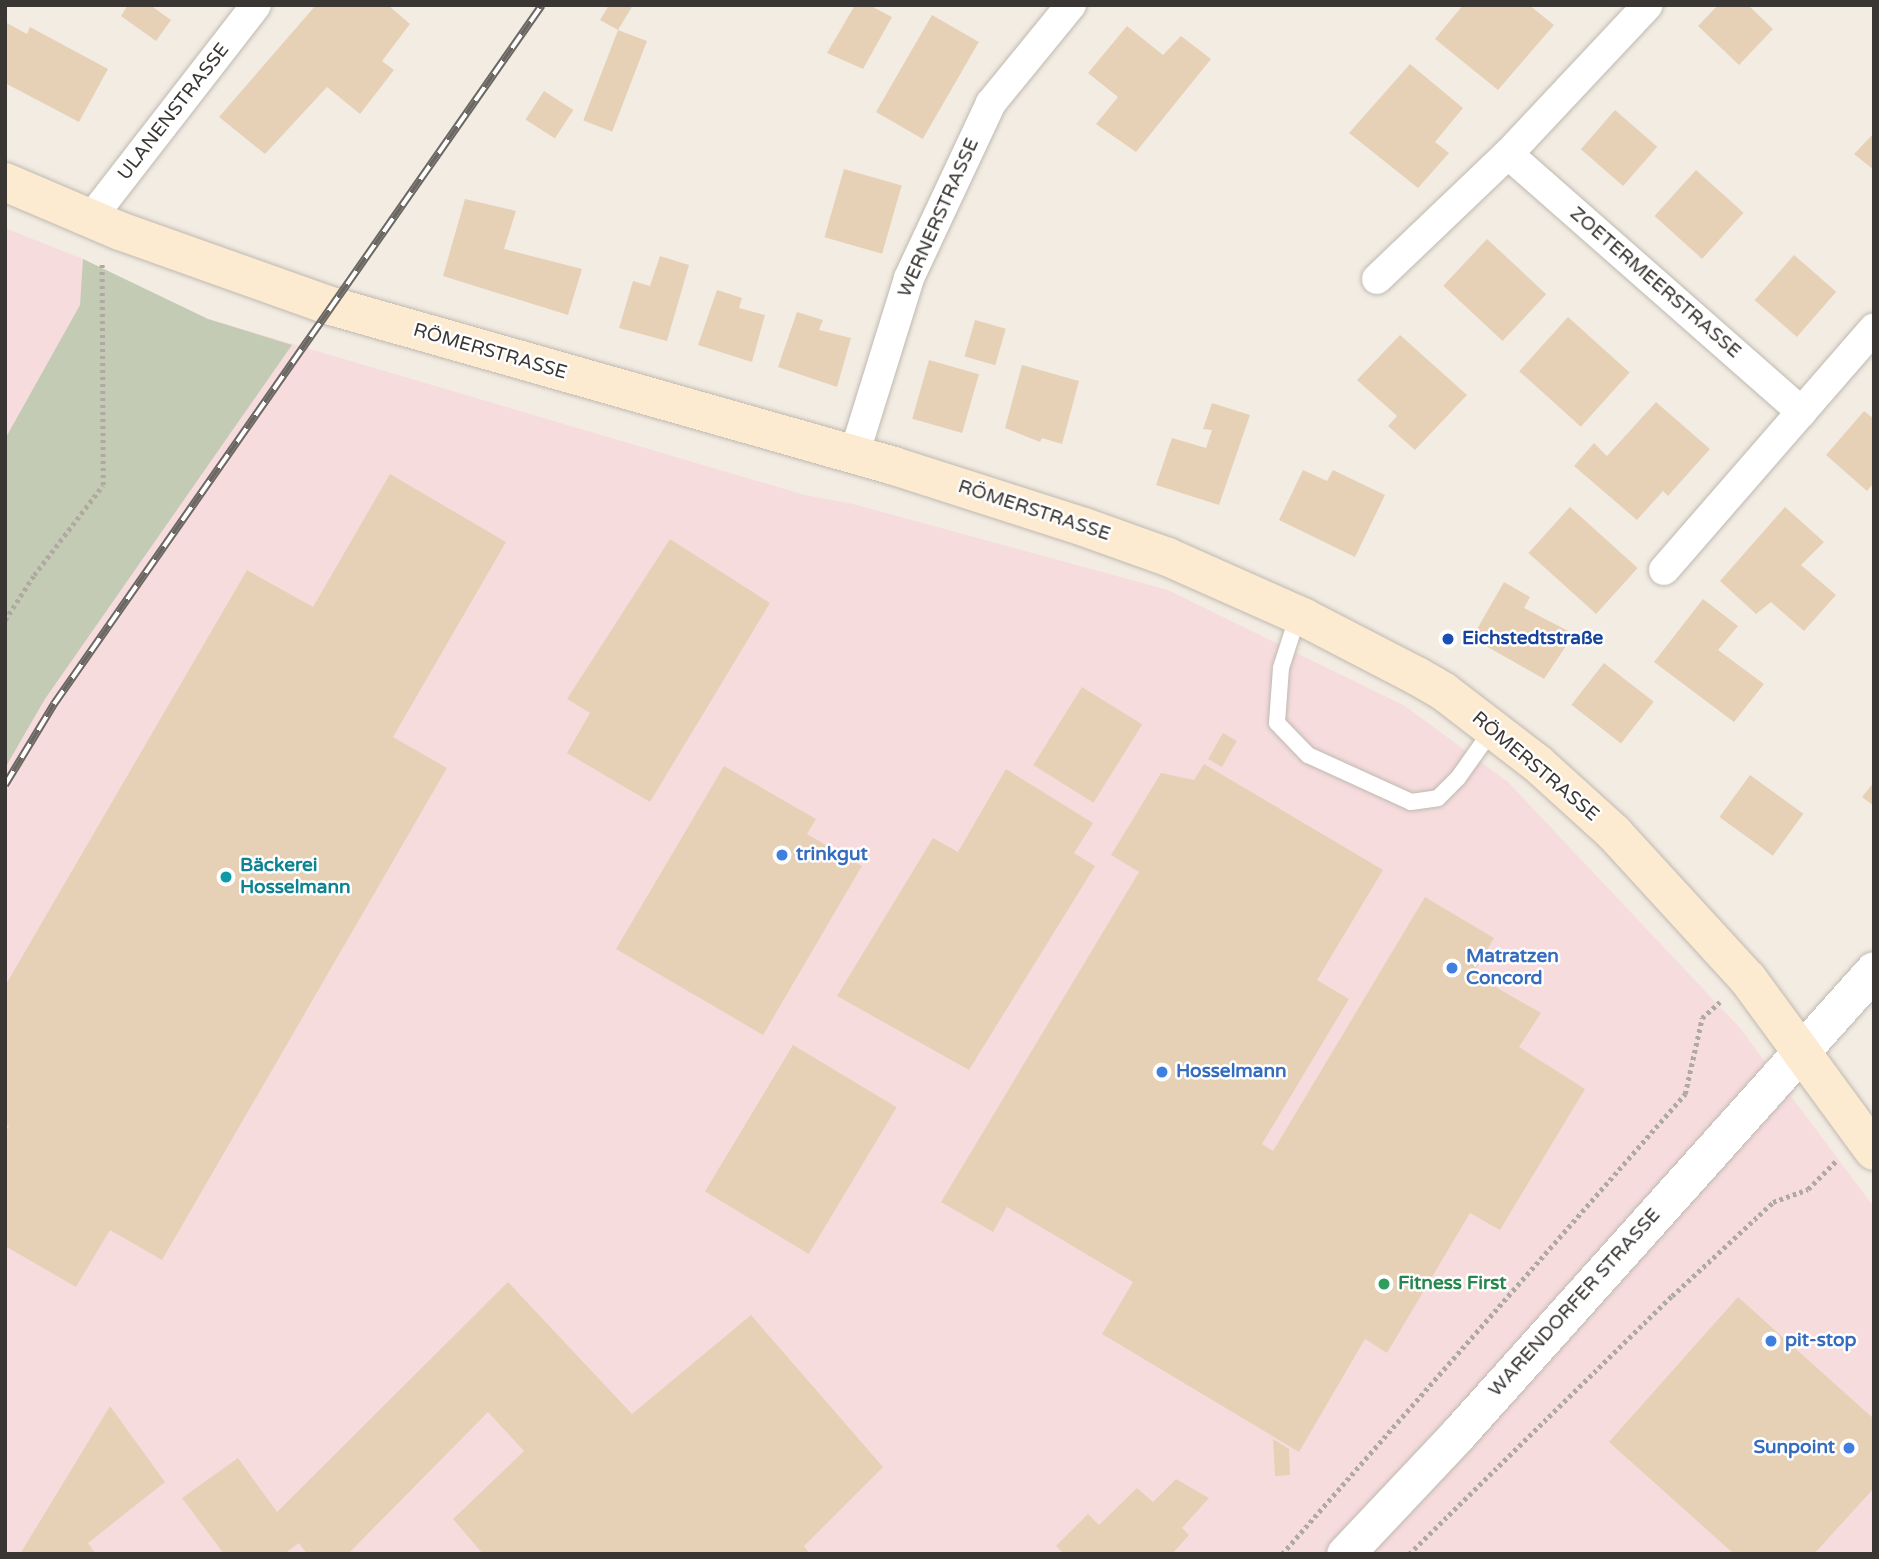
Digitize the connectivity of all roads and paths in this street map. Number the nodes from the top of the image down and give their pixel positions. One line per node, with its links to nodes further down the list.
1 (256, 5): 6 (street, ULANENSTRASSE)
2 (1071, 5): 11 (street, WERNERSTRASSE)
3 (1648, 5): 4 (street)
4 (1508, 154): 8 (street); 10 (street, ZOETERMEERSTRASSE)
5 (5, 182): 6 (main road, RÖMERSTRASSE)
6 (91, 218): 11 (main road, RÖMERSTRASSE)
7 (100, 268): 14 (path)
8 (1377, 279)
9 (1874, 328): 10 (street)
10 (1802, 412): 12 (street)
11 (854, 455): 13 (main road, RÖMERSTRASSE)
12 (1664, 570)
13 (1298, 615): 15 (main road, RÖMERSTRASSE); 15 (lane)
14 (5, 620)
15 (1493, 729): 17 (main road, RÖMERSTRASSE)
16 (1874, 970): 18 (street)
17 (1748, 979): 18 (main road, RÖMERSTRASSE); 20 (path)
18 (1801, 1049): 19 (main road, RÖMERSTRASSE); 21 (street, WARENDORFER STRASSE)
19 (1867, 1143): 22 (path)
20 (1282, 1554)
21 (1345, 1554)
22 (1409, 1554)

